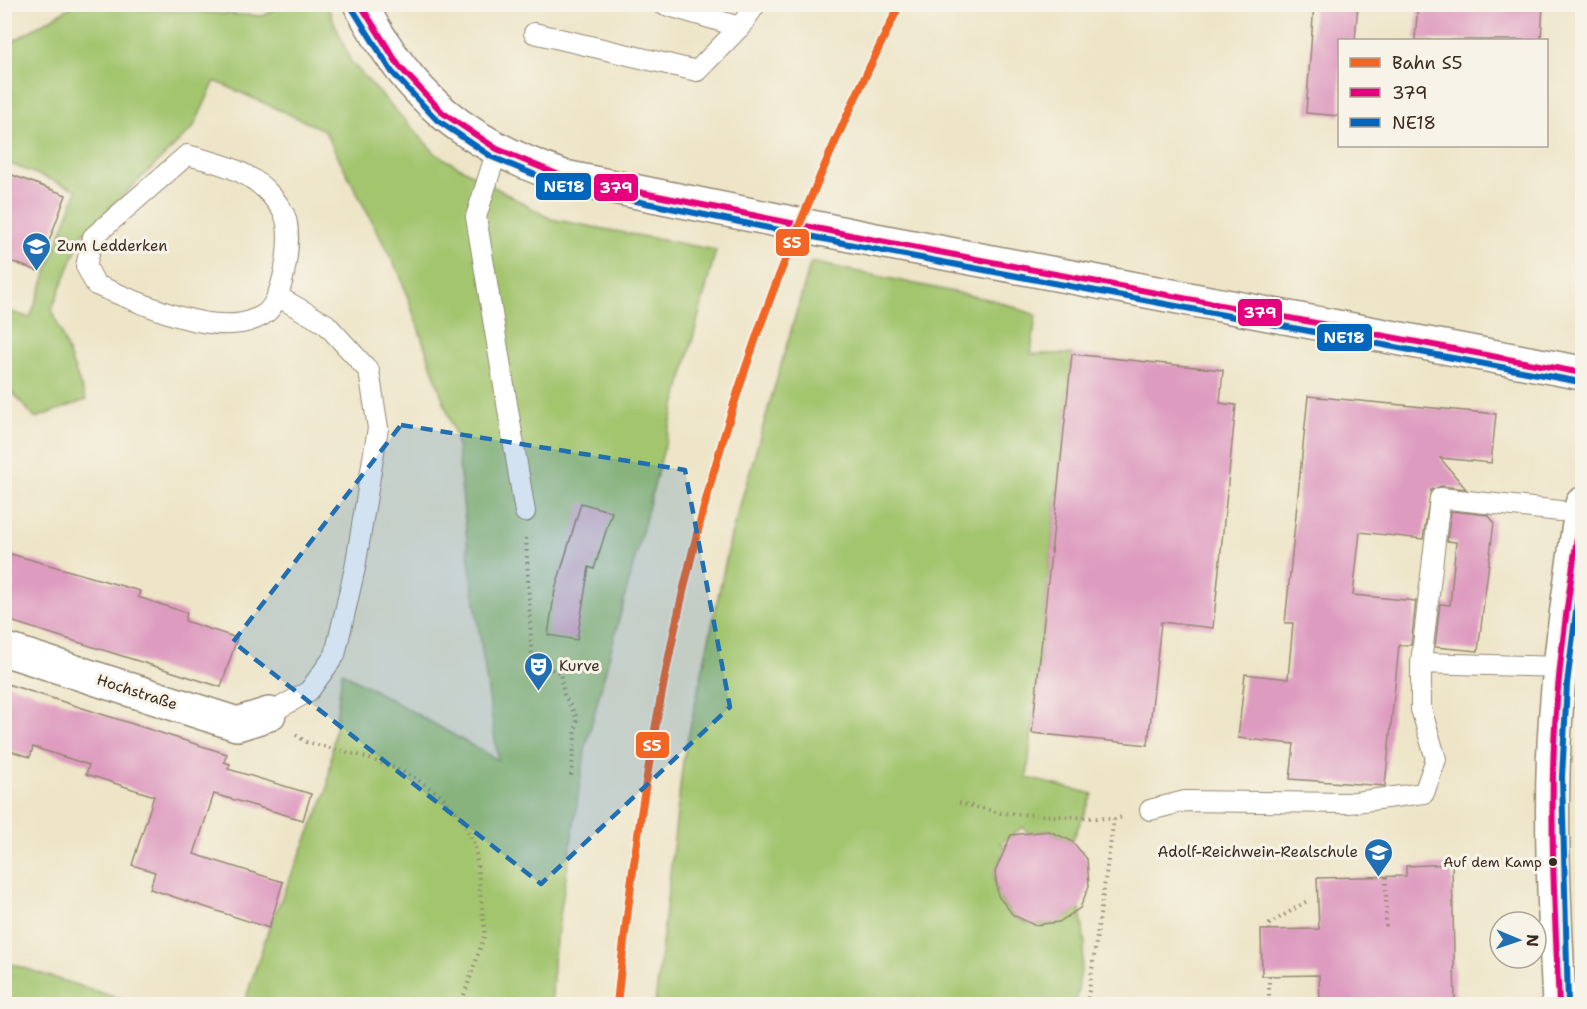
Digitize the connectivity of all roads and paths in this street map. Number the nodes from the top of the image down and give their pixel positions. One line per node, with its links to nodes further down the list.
1 (360, 4): 6 (street)
2 (662, 4): 4 (lane)
3 (756, 4): 4 (lane)
4 (740, 27): 5 (lane)
5 (534, 33)
6 (497, 150): 8 (street); 10 (lane)
7 (277, 296): 7 (lane); 14 (lane)
8 (1582, 373)
9 (1571, 508): 12 (lane); 13 (street)
10 (525, 512): 15 (path)
11 (4, 650): 14 (street, Hochstraße)
12 (1421, 663): 13 (lane); 17 (lane)
13 (1560, 667): 27 (street)
14 (269, 714): 24 (path)
15 (571, 777)
16 (959, 803): 18 (path)
17 (1150, 810): 18 (path)
18 (1114, 819): 25 (path)
19 (1386, 877): 21 (path)
20 (1307, 901): 22 (path)
21 (1386, 927)
22 (1269, 930)
23 (1269, 976): 26 (path)
24 (461, 1005)
25 (1087, 1005)
26 (1269, 1005)
27 (1558, 1005)

